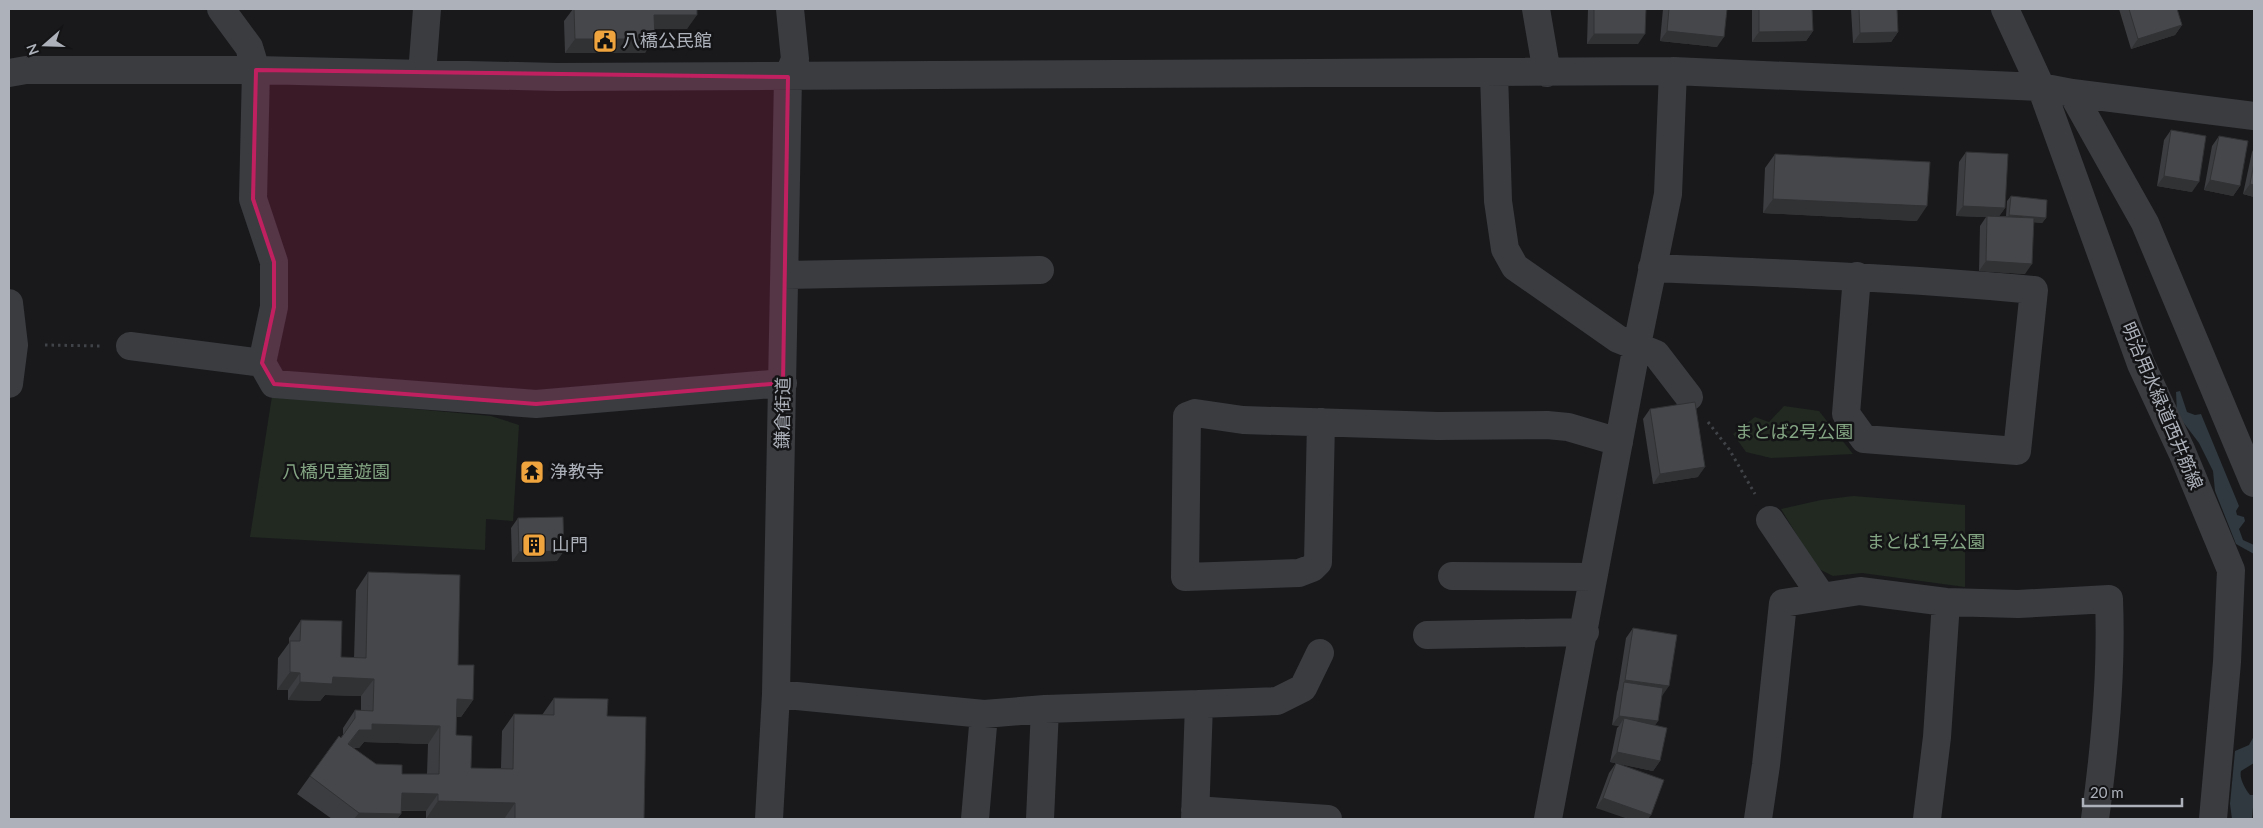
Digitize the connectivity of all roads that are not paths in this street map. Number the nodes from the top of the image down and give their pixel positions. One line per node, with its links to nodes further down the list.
1 (221, 9): 7 (street)
2 (427, 9): 11 (street)
3 (790, 9): 12 (street, 鎌倉街道)
4 (1536, 9): 10 (street)
5 (2005, 9): 13 (street, 明治用水緑道西井筋線)
6 (15, 64): 7 (street)
7 (256, 70): 11 (street); 23 (street)
8 (1673, 71): 10 (street); 13 (street); 16 (street)
9 (1494, 73): 10 (street); 12 (street); 21 (street)
10 (1547, 73)
11 (422, 74): 12 (street)
12 (788, 77): 18 (street, 鎌倉街道)
13 (2041, 87): 14 (street); 52 (street, 明治用水緑道西井筋線)
14 (2072, 93): 15 (street); 29 (street)
15 (2254, 116)
16 (1652, 268): 19 (street); 21 (street)
17 (1040, 270): 18 (street)
18 (785, 275): 24 (street, 鎌倉街道)
19 (1857, 276): 19 (street)
20 (9, 303): 25 (street)
21 (1637, 345): 26 (street); 28 (street)
22 (130, 346): 23 (street)
23 (262, 363): 24 (street)
24 (783, 383): 38 (street, 鎌倉街道)
25 (9, 384)
26 (1689, 398)
27 (1321, 422): 27 (street); 28 (street)
28 (1619, 442): 32 (street)
29 (2254, 483)
30 (1770, 520): 33 (street)
31 (1452, 576): 32 (street)
32 (1593, 577): 35 (street)
33 (1822, 597): 34 (street); 49 (street)
34 (1946, 602): 50 (street); 51 (street)
35 (1585, 632): 36 (street); 48 (street)
36 (1427, 635)
37 (1320, 653): 39 (street)
38 (776, 694): 41 (street); 44 (street, 鎌倉街道)
39 (1199, 704): 40 (street); 42 (street)
40 (1045, 709): 41 (street); 46 (street)
41 (984, 714): 45 (street)
42 (1195, 815): 43 (street)
43 (1280, 818): 47 (street)
44 (769, 819)
45 (975, 819)
46 (1040, 819)
47 (1328, 819)
48 (1548, 819)
49 (1758, 819)
50 (1927, 819)
51 (2095, 819)
52 (2213, 819)

